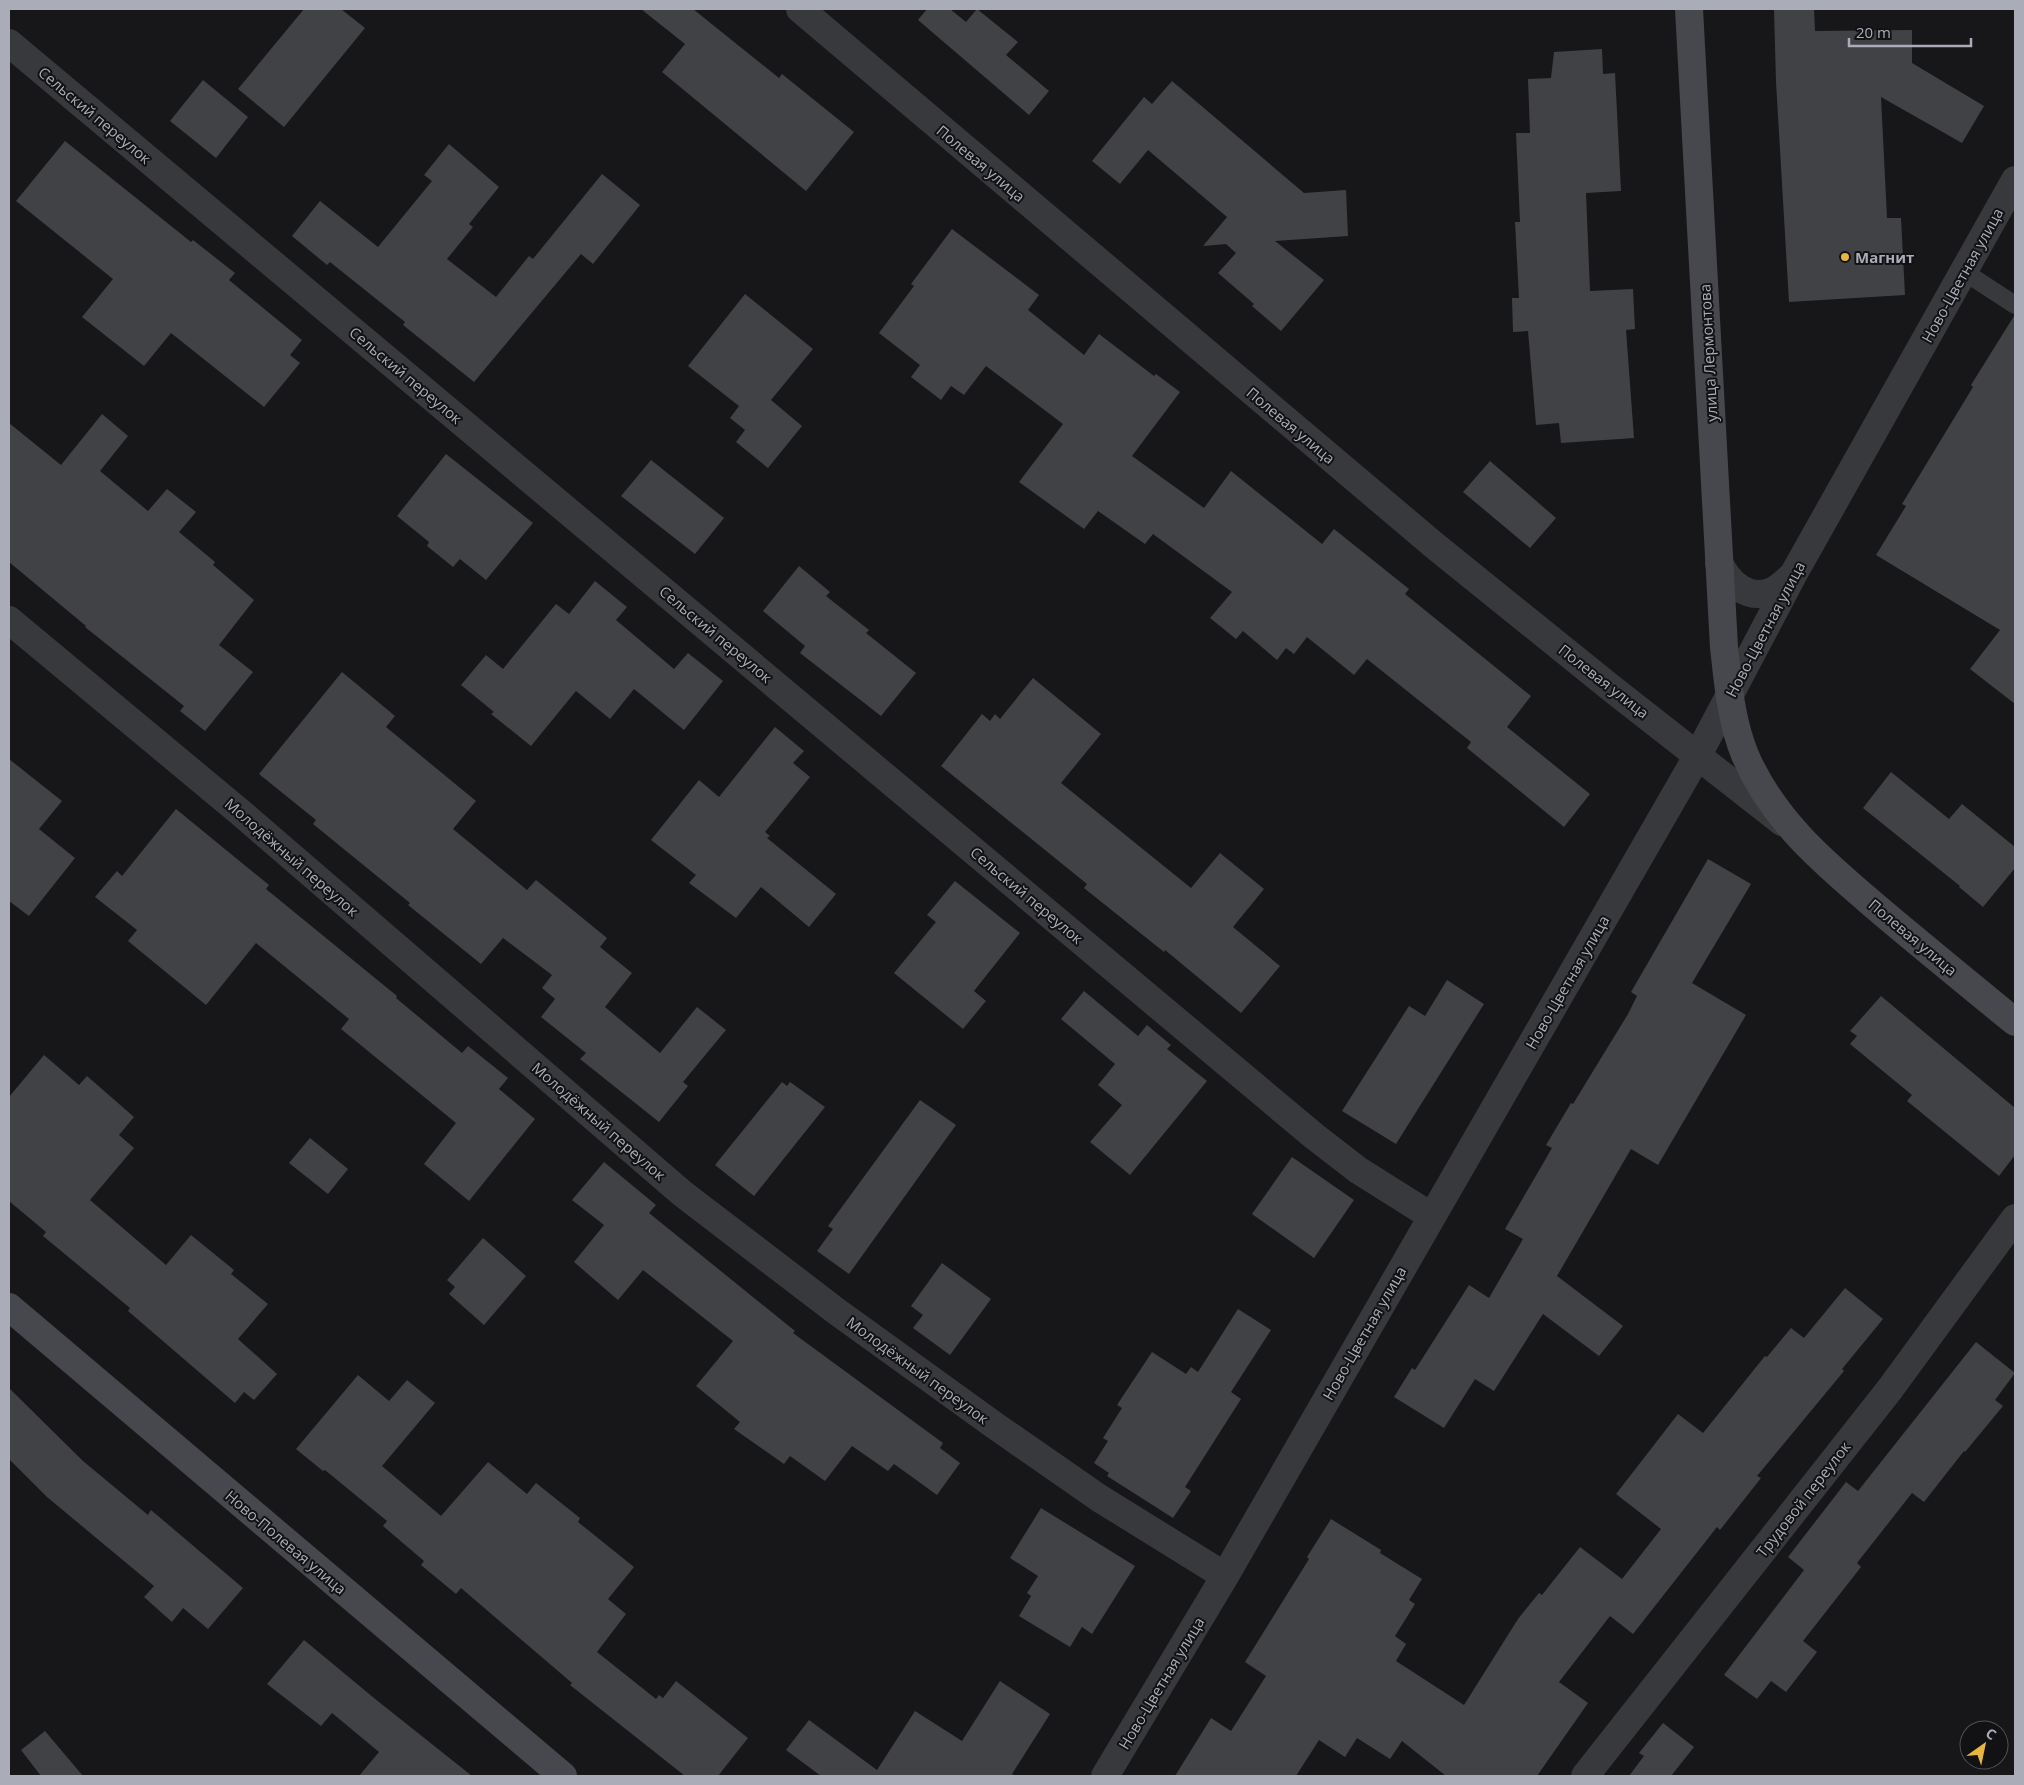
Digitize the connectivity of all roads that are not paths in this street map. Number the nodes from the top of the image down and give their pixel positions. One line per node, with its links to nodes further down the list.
1 (800, 9): 11 (street, Полевая улица)
2 (1689, 9): 7 (main road, улица Лермонтова)
3 (9, 43): 14 (street, Сельский переулок)
4 (2015, 180): 5 (street, Ново-Цветная улица)
5 (1963, 271): 6 (lane); 8 (street, Ново-Цветная улица)
6 (2015, 305)
7 (1719, 564): 8 (street); 10 (main road, улица Лермонтова)
8 (1793, 575): 10 (street, Ново-Цветная улица)
9 (9, 620): 17 (street, Молодёжный переулок)
10 (1730, 696): 11 (street, Ново-Цветная улица); 12 (main road, Полевая улица)
11 (1698, 755): 12 (street, Полевая улица); 14 (street, Ново-Цветная улица)
12 (1791, 829): 13 (main road, Полевая улица)
13 (2015, 1022)
14 (1431, 1216): 17 (street, Ново-Цветная улица)
15 (2015, 1218): 20 (street, Трудовой переулок)
16 (9, 1307): 18 (main road, Ново-Полевая улица)
17 (1225, 1576): 19 (street, Ново-Цветная улица)
18 (562, 1776)
19 (1105, 1776)
20 (1585, 1776)

